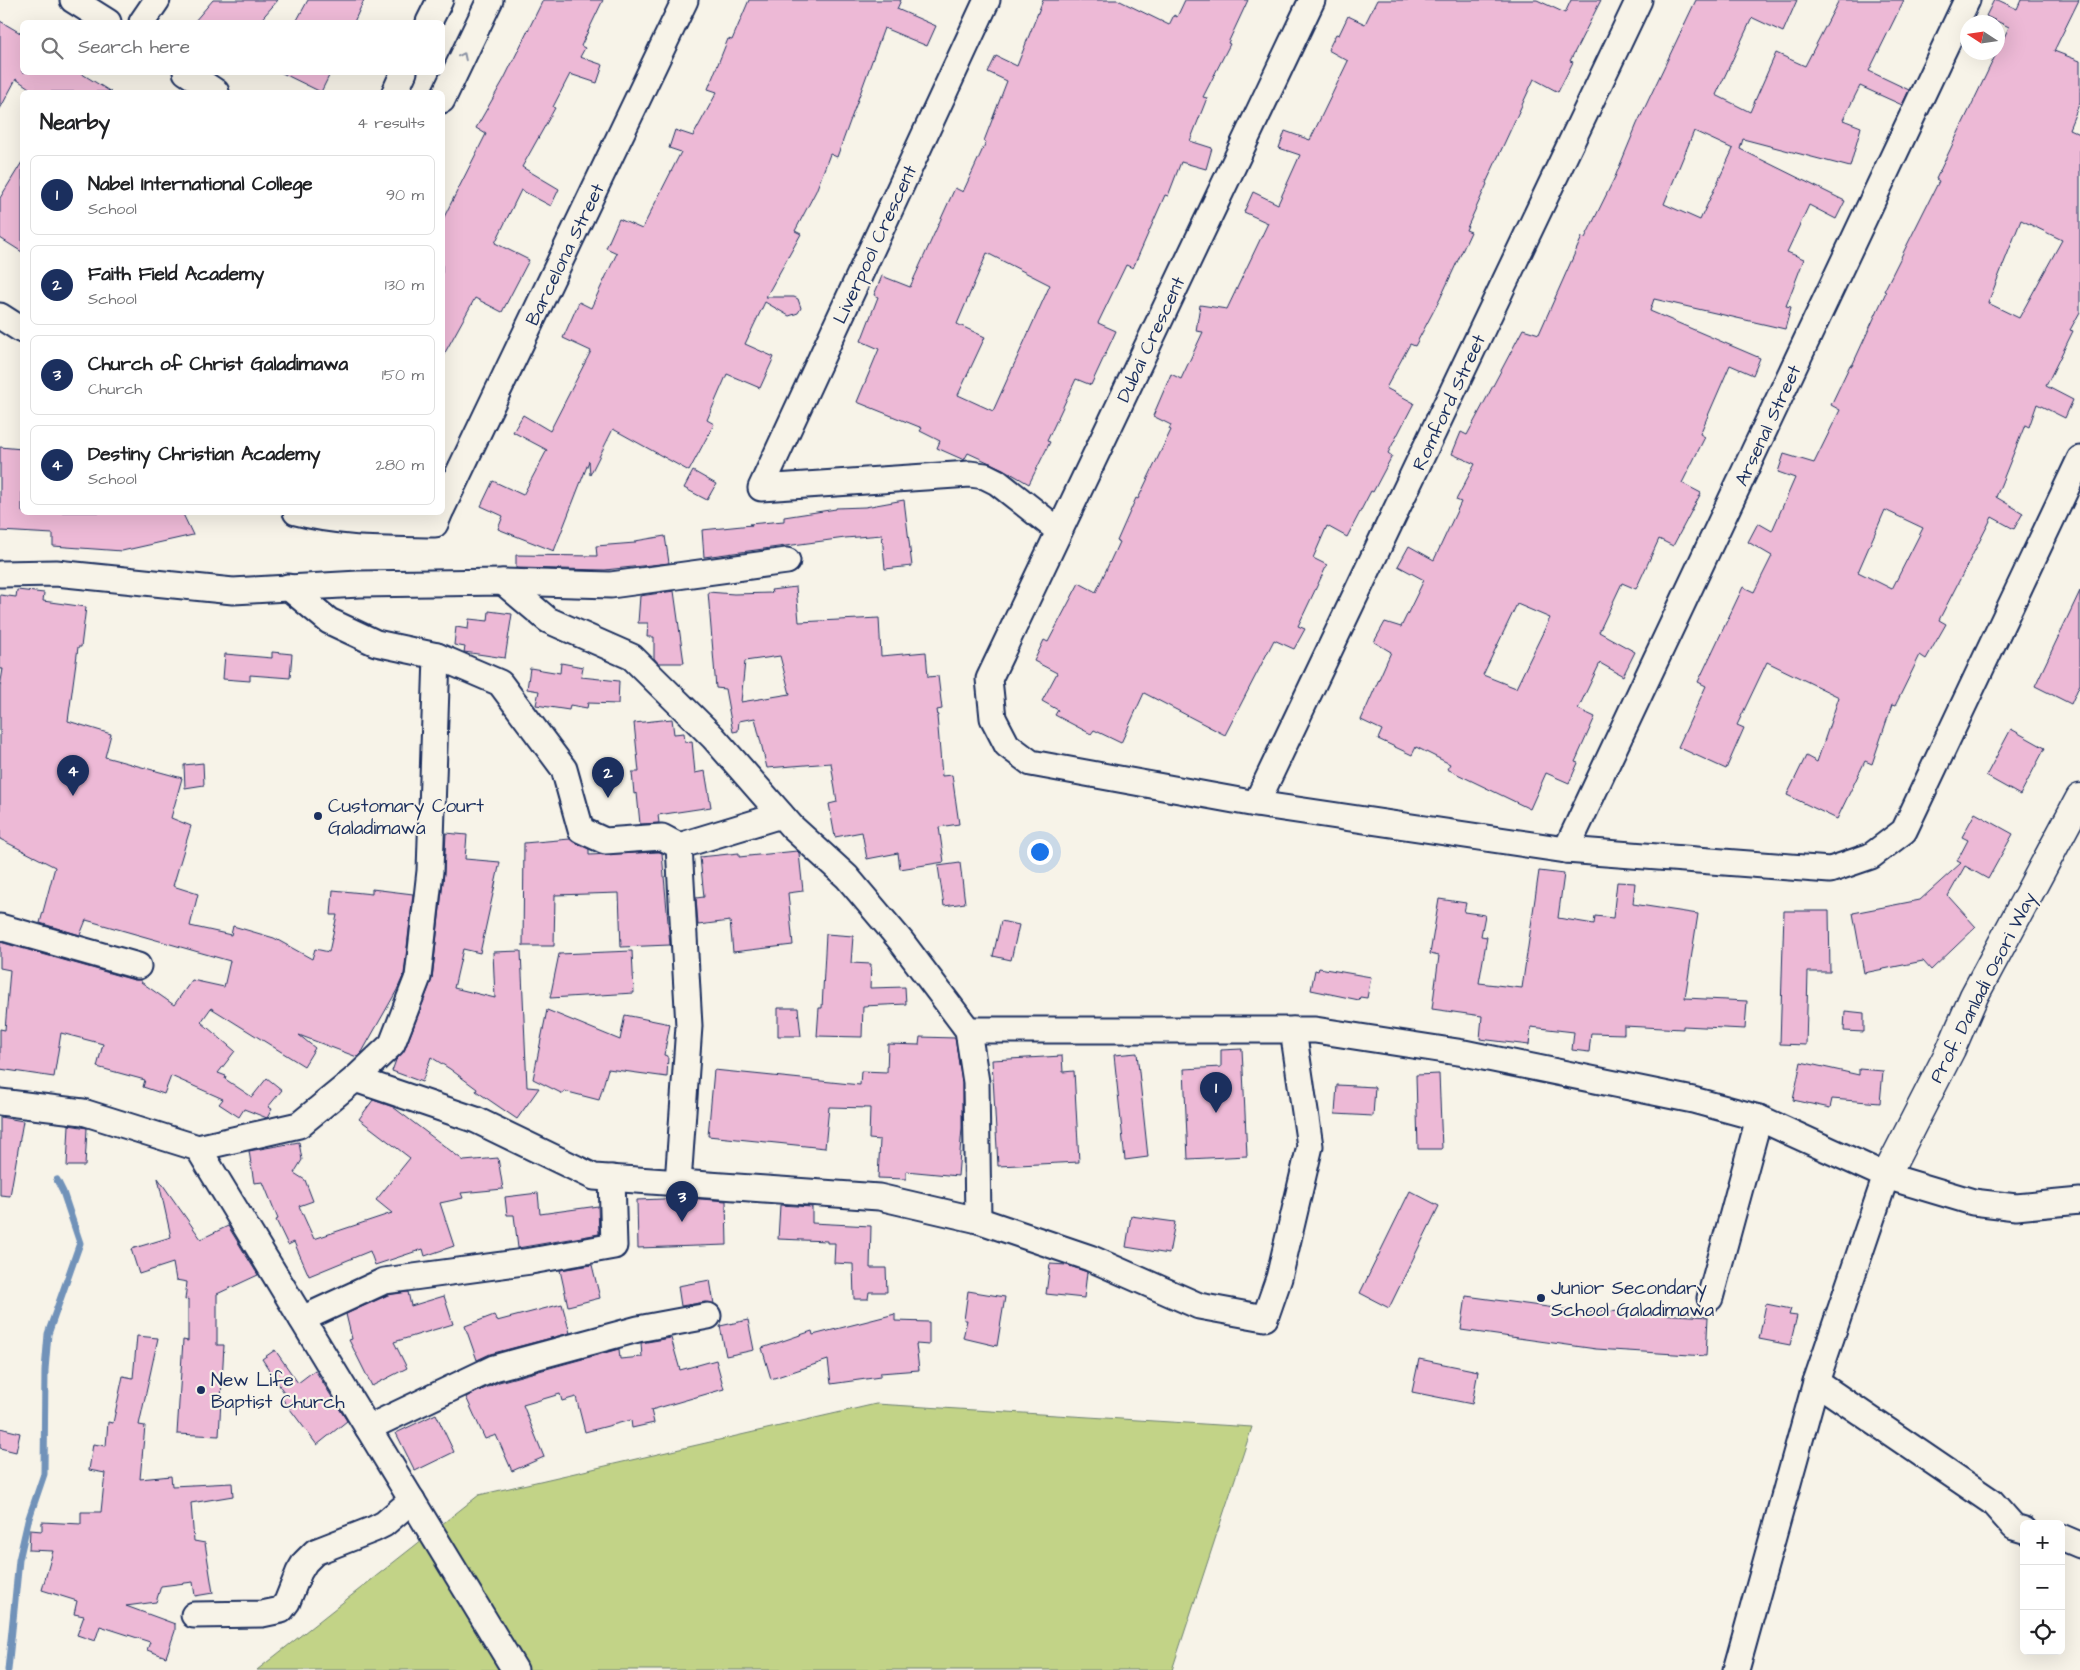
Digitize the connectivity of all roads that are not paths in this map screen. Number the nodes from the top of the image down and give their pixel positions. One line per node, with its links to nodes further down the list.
1 (73, 0): 10 (street)
2 (157, 0): 11 (street)
3 (440, 0): 12 (street)
4 (490, 0): 17 (street, one-way to 4)
5 (685, 0): 21 (street, Barcelona Street)
6 (987, 0): 24 (street, Liverpool Crescent)
7 (1312, 0): 24 (street, Dubai Crescent)
8 (1639, 0): 31 (street, Romford Street)
9 (1967, 0): 34 (street, Arsenal Street)
10 (105, 20)
11 (143, 20)
12 (430, 20)
13 (190, 75): 15 (street)
14 (403, 75): 16 (street)
15 (213, 90)
16 (396, 90)
17 (445, 94)
18 (0, 316): 19 (street)
19 (20, 329)
20 (2080, 459): 34 (street)
21 (445, 502)
22 (308, 515): 23 (street)
23 (439, 515)
24 (1059, 531): 31 (street, Dubai Crescent)
25 (787, 562): 27 (street)
26 (0, 574): 28 (street)
27 (503, 582): 28 (street); 32 (street)
28 (288, 588): 29 (street)
29 (437, 656): 33 (street); 39 (street)
30 (2080, 798): 43 (street, Prof. Danladi Osori Way)
31 (1256, 804): 34 (street)
32 (781, 815): 33 (street); 37 (street)
33 (679, 846): 45 (street)
34 (1566, 850)
35 (0, 927): 36 (street)
36 (138, 966)
37 (968, 1030): 38 (street); 47 (street)
38 (1293, 1030): 41 (street); 47 (street)
39 (355, 1079): 42 (street); 44 (street)
40 (0, 1102): 42 (street)
41 (1759, 1118): 43 (street); 48 (street)
42 (198, 1148): 50 (street)
43 (1886, 1176): 46 (street); 51 (street)
44 (612, 1178): 45 (street); 50 (street)
45 (678, 1183): 47 (street)
46 (2080, 1201)
47 (978, 1220)
48 (1710, 1298)
49 (708, 1316): 52 (street)
50 (302, 1319): 52 (street)
51 (1816, 1382): 54 (street); 59 (street)
52 (368, 1428): 53 (street)
53 (412, 1500): 57 (street); 58 (street)
54 (2020, 1529)
55 (2065, 1539): 56 (street)
56 (2080, 1545)
57 (194, 1615)
58 (515, 1670)
59 (1736, 1670)

